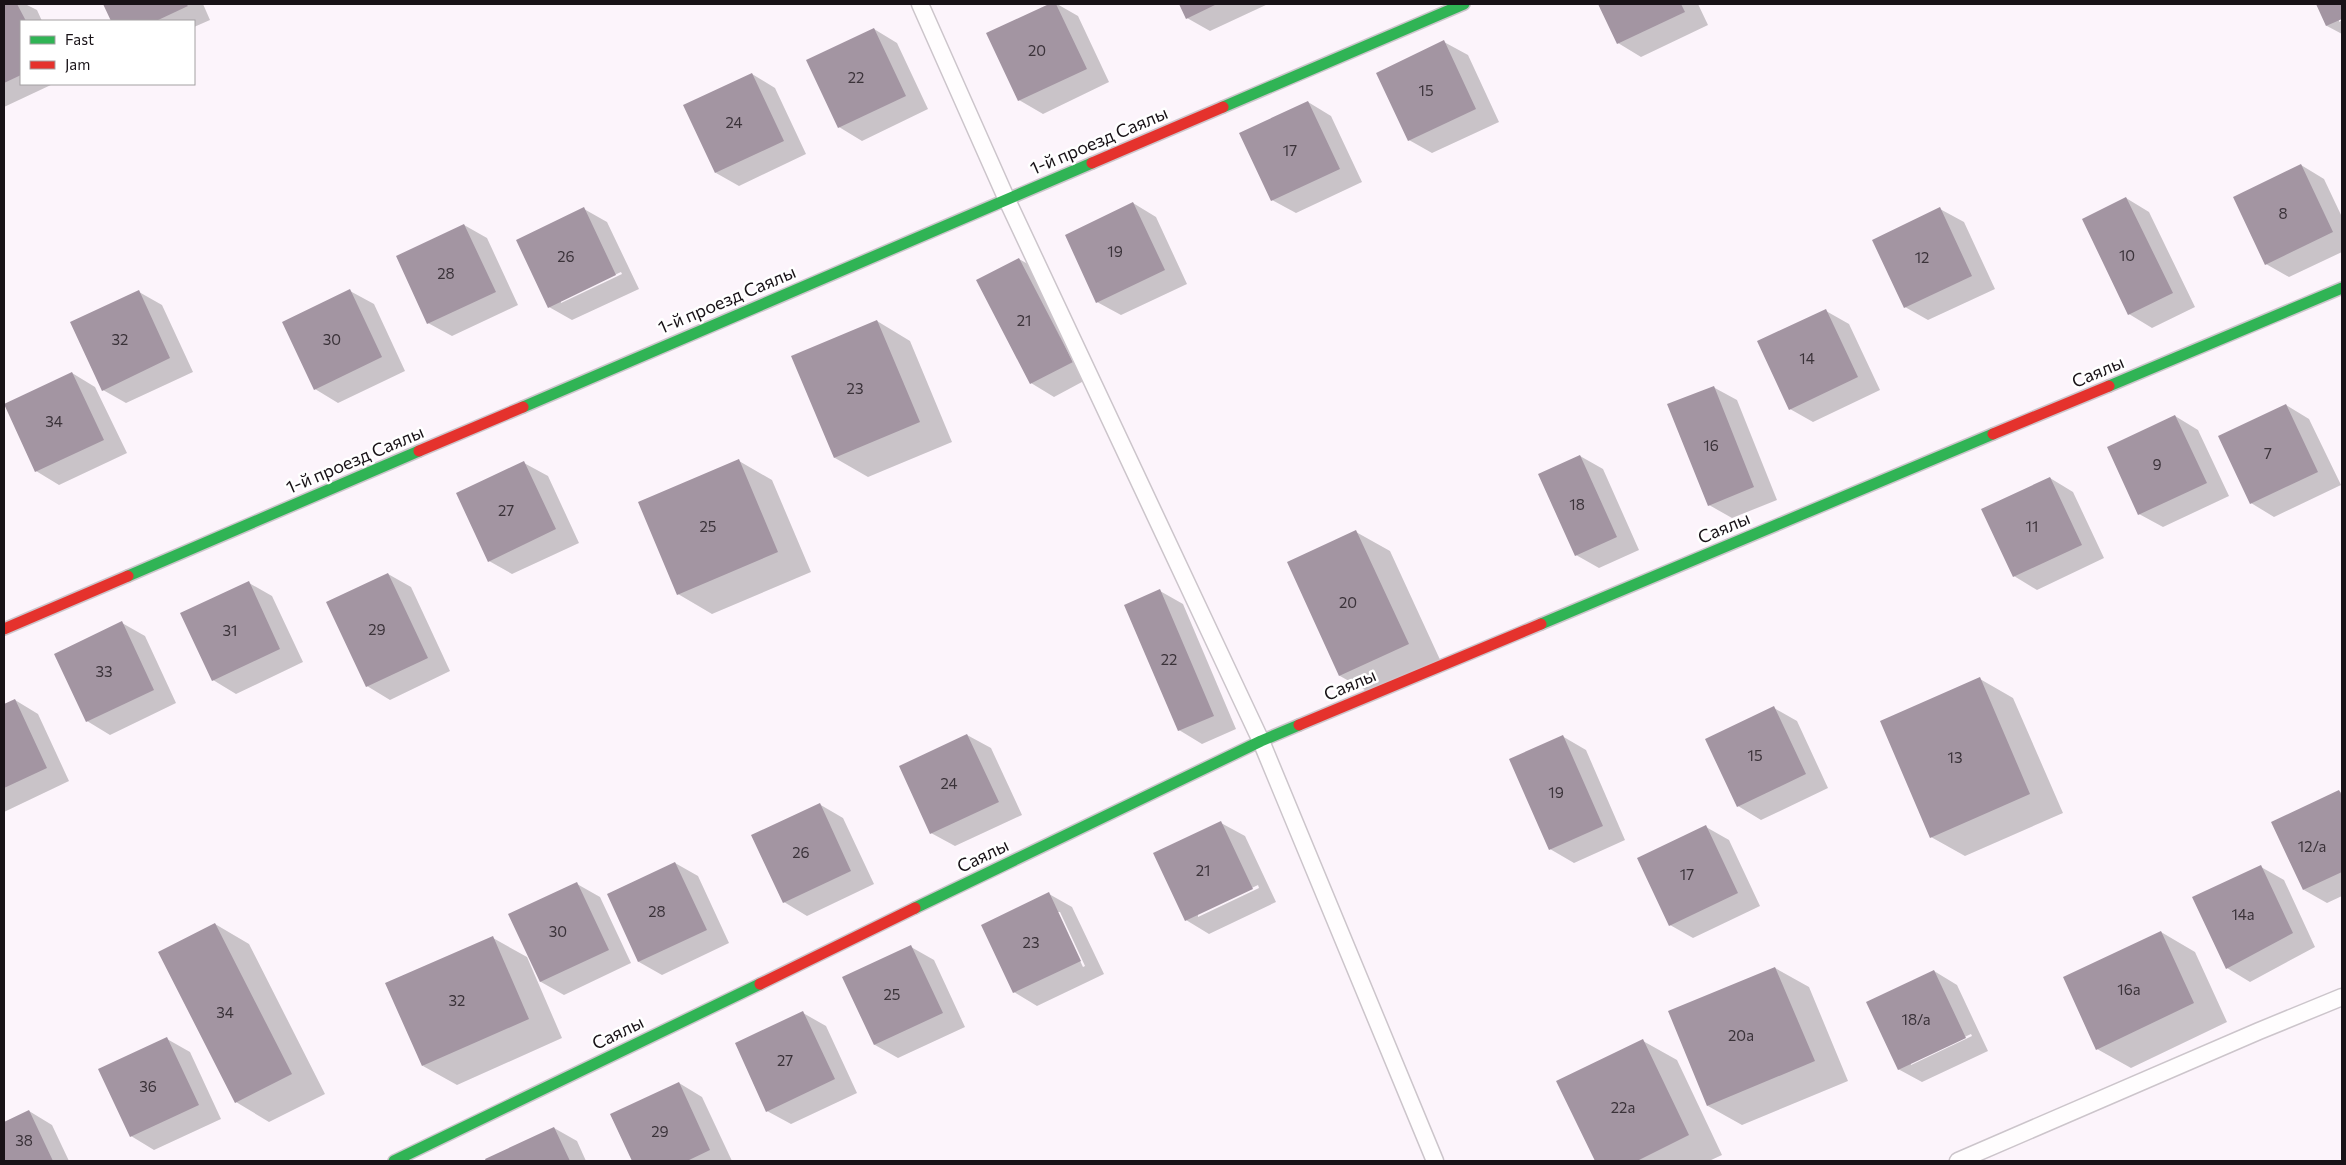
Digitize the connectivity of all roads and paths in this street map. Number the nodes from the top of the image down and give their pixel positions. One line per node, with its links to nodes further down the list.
1 (920, 4): 3 (lane)
2 (1464, 4): 3 (street, 1-й проезд Саялы)
3 (1007, 200): 5 (street, 1-й проезд Саялы); 6 (lane)
4 (2342, 288): 6 (street, Саялы)
5 (4, 629)
6 (1261, 741): 8 (street, Саялы); 9 (lane)
7 (2342, 997): 10 (lane)
8 (394, 1161)
9 (1435, 1161)
10 (1958, 1161)

